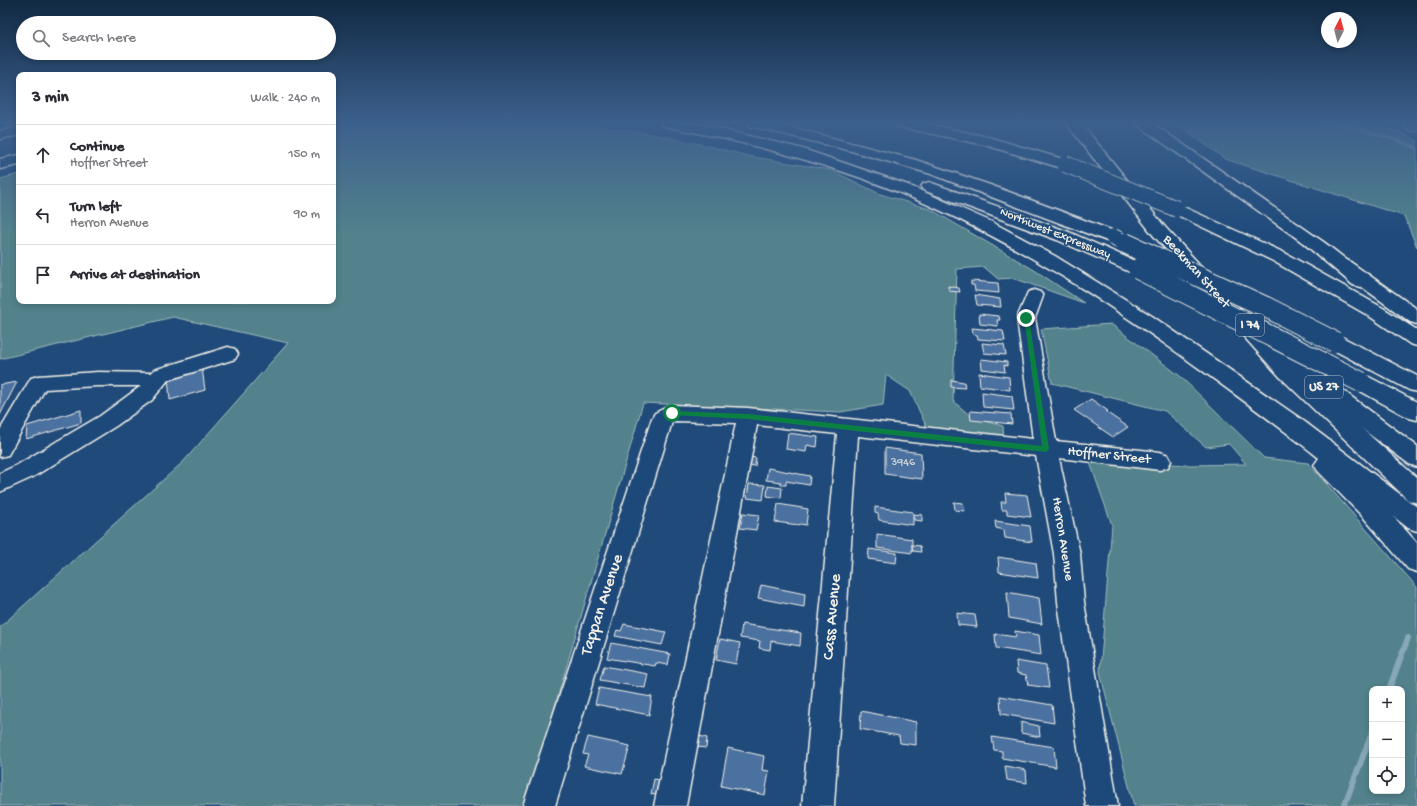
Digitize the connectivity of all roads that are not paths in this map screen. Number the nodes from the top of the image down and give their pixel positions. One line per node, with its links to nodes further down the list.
1 (16, 161): 8 (main road)
2 (825, 161): 18 (main road)
3 (848, 161): 19 (main road, Northwest Expressway / I 74, bridge)
4 (903, 161): 17 (main road, Northwest Expressway / I 74, bridge)
5 (1054, 161): 14 (main road, bridge)
6 (1103, 161): 11 (main road, Beekman Street / US 27)
7 (1198, 161): 9 (main road)
8 (0, 164)
9 (1343, 265): 12 (main road); 13 (main road)
10 (1034, 296): 24 (street, Herron Avenue)
11 (1233, 313): 25 (main road, US 27); 28 (main road, Beekman Street)
12 (1417, 318)
13 (1417, 323)
14 (1417, 339)
15 (228, 354): 16 (street)
16 (157, 381): 23 (street); 27 (street)
17 (1417, 385)
18 (1248, 394): 29 (main road); 30 (main road)
19 (1417, 412)
20 (676, 413): 21 (street, Hoffner Street); 31 (street, Tappan Avenue)
21 (748, 416): 22 (street, Hoffner Street); 32 (street)
22 (848, 427): 24 (street, Hoffner Street); 33 (street, Cass Avenue)
23 (0, 449)
24 (1046, 449): 26 (street, Hoffner Street); 34 (street, Herron Avenue)
25 (1417, 458)
26 (1160, 461)
27 (0, 483)
28 (1417, 493)
29 (1417, 521)
30 (1417, 561)
31 (539, 806)
32 (670, 806)
33 (818, 806)
34 (1102, 806)

